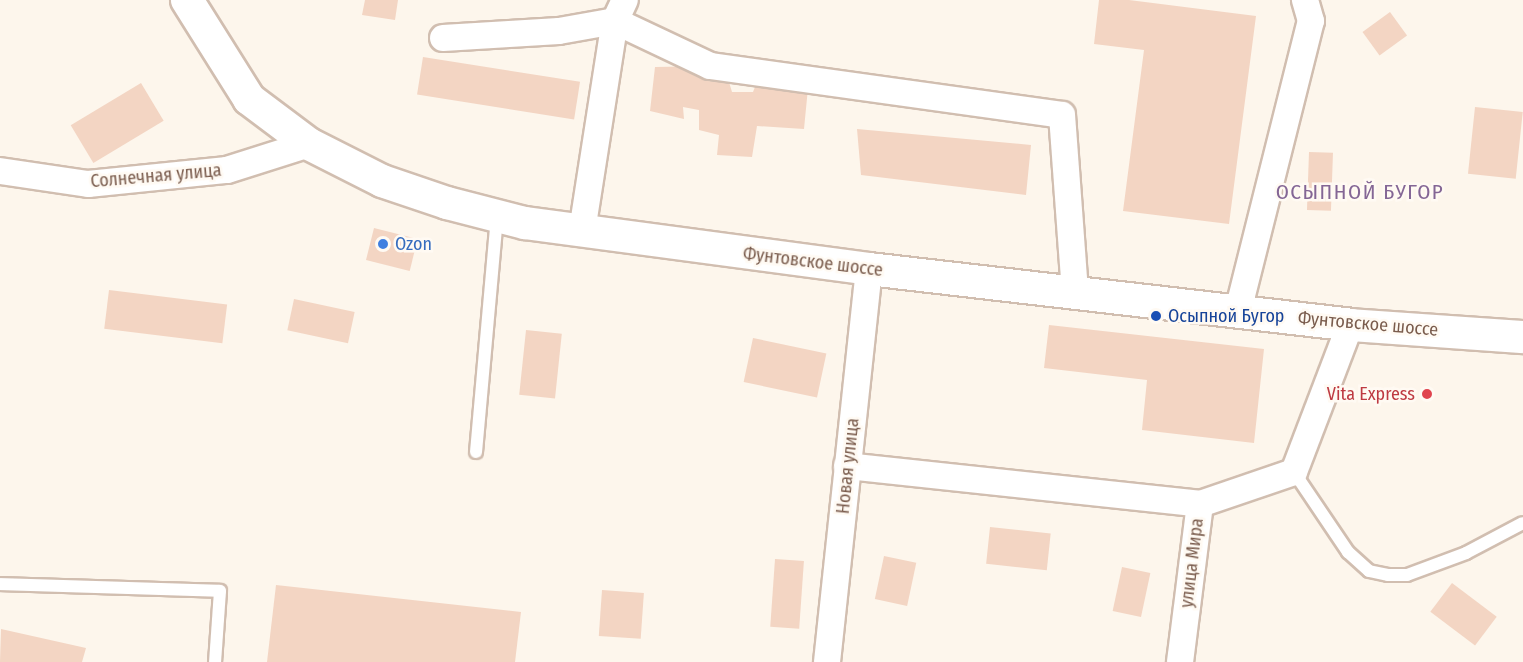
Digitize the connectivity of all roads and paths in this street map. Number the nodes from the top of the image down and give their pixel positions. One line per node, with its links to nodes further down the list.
1 (187, 0): 5 (street, Фунтовское шоссе)
2 (1305, 0): 11 (street)
3 (620, 10): 4 (street); 8 (street); 10 (street)
4 (443, 38)
5 (309, 144): 6 (street, Солнечная улица); 7 (street, Фунтовское шоссе)
6 (0, 171)
7 (497, 216): 8 (street, Фунтовское шоссе); 14 (lane)
8 (582, 231): 9 (street, Фунтовское шоссе)
9 (869, 269): 10 (street, Фунтовское шоссе); 15 (street, Новая улица)
10 (1075, 292): 11 (street, Фунтовское шоссе)
11 (1238, 311): 12 (street, Фунтовское шоссе)
12 (1350, 325): 13 (street, Фунтовское шоссе); 16 (street)
13 (1523, 337)
14 (476, 452)
15 (848, 466): 17 (street); 21 (street, Новая улица)
16 (1294, 472): 17 (street, улица Мира); 18 (lane)
17 (1200, 504): 22 (street, улица Мира)
18 (1523, 523)
19 (0, 584): 20 (lane)
20 (215, 662)
21 (827, 662)
22 (1180, 662)

